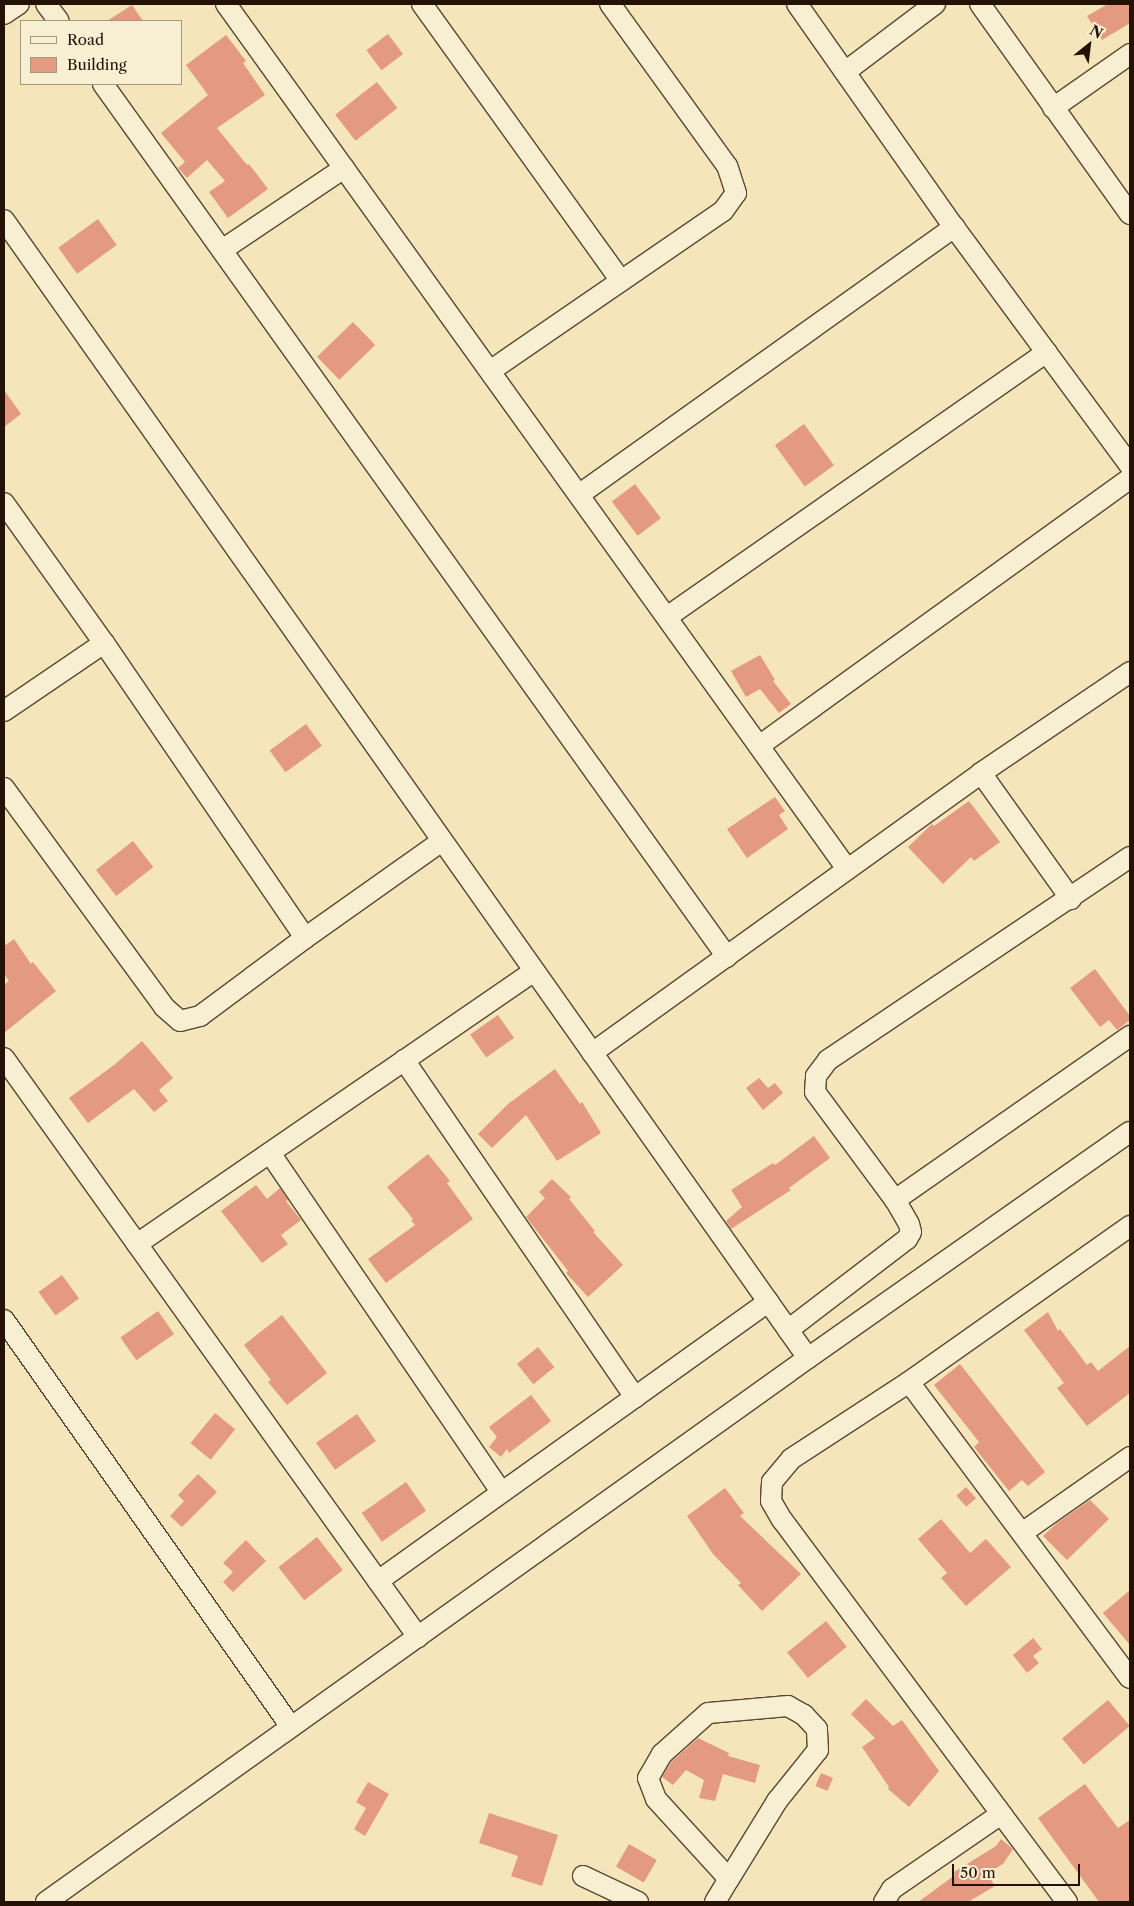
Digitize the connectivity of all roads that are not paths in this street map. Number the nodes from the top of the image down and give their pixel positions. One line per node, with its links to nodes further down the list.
1 (19, 4): 9 (street)
2 (46, 4): 10 (street)
3 (226, 4): 15 (street)
4 (422, 4): 20 (street)
5 (610, 4): 20 (street)
6 (796, 4): 12 (street)
7 (935, 4): 12 (street)
8 (980, 4): 14 (street)
9 (4, 14)
10 (58, 20)
11 (1130, 54): 14 (street)
12 (845, 72): 17 (street)
13 (104, 85): 19 (street)
14 (1053, 108): 16 (street)
15 (344, 168): 19 (street); 22 (street)
16 (1130, 214)
17 (954, 227): 21 (street); 25 (street)
18 (6, 229): 34 (street)
19 (222, 250): 39 (street)
20 (621, 281): 22 (street)
21 (1047, 352): 23 (street); 27 (street)
22 (490, 371): 25 (street)
23 (1130, 466)
24 (1130, 478): 31 (street)
25 (580, 494): 27 (street)
26 (4, 503): 28 (street)
27 (667, 617): 31 (street)
28 (104, 643): 30 (street); 38 (street)
29 (1130, 672): 32 (street)
30 (4, 711)
31 (759, 746): 36 (street)
32 (981, 773): 36 (street); 37 (street)
33 (4, 788): 38 (street)
34 (442, 841): 38 (street); 40 (street)
35 (1130, 857): 37 (street)
36 (847, 869): 39 (street)
37 (1071, 899): 47 (street)
38 (304, 938)
39 (728, 957): 42 (street)
40 (534, 971): 42 (street); 44 (street)
41 (1130, 1036): 47 (street)
42 (592, 1053): 50 (street)
43 (4, 1058): 49 (street)
44 (404, 1060): 46 (street); 55 (street)
45 (1130, 1132): 53 (street)
46 (270, 1153): 49 (street); 57 (street)
47 (895, 1200): 52 (street)
48 (1130, 1226): 54 (street)
49 (137, 1244): 59 (street)
50 (768, 1302): 52 (street); 55 (street)
51 (4, 1320): 62 (street)
52 (788, 1330): 53 (street)
53 (808, 1358): 60 (street)
54 (909, 1382): 58 (street); 63 (street)
55 (635, 1396): 57 (street)
56 (1130, 1456): 58 (street)
57 (502, 1492): 59 (street)
58 (1022, 1533): 61 (street)
59 (378, 1581): 60 (street)
60 (418, 1637): 62 (street)
61 (1130, 1678)
62 (291, 1727): 66 (street)
63 (1001, 1814): 69 (street); 70 (street)
64 (583, 1876): 67 (street)
65 (730, 1879): 65 (street); 68 (street)
66 (46, 1902)
67 (638, 1902)
68 (715, 1902)
69 (884, 1902)
70 (1068, 1902)

